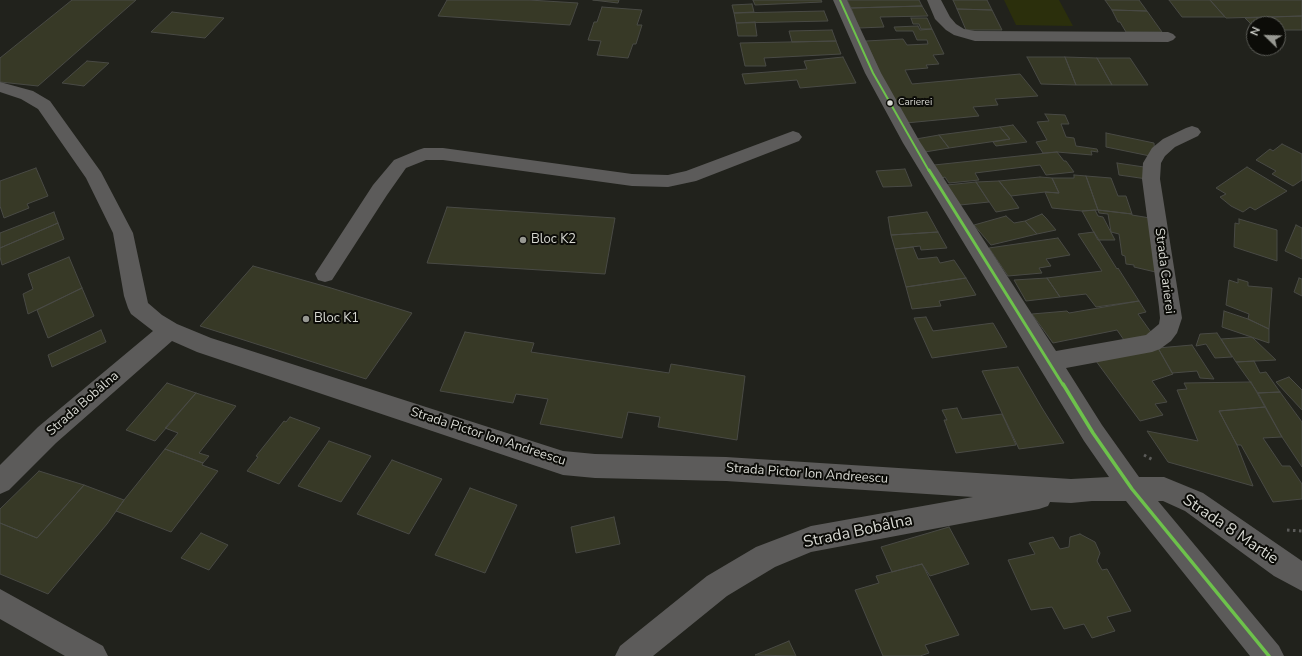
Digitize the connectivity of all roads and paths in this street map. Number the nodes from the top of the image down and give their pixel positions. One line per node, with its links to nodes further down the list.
1 (840, 0): 9 (street)
2 (934, 0): 3 (street)
3 (1168, 37)
4 (0, 87): 8 (street, Strada Pictor Ion Andreescu)
5 (1192, 132): 9 (street, Strada Carierei)
6 (793, 137): 7 (street)
7 (325, 274)
8 (169, 330): 10 (street, Strada Bobâlna); 12 (street, Strada Pictor Ion Andreescu)
9 (1050, 362): 11 (street)
10 (0, 482)
11 (1132, 489): 12 (street, Strada Pictor Ion Andreescu); 13 (street, Strada 8 Martie); 17 (street)
12 (1071, 491): 16 (street, Strada Bobâlna)
13 (1302, 577)
14 (0, 603): 15 (street)
15 (93, 656)
16 (630, 656)
17 (1269, 656)

